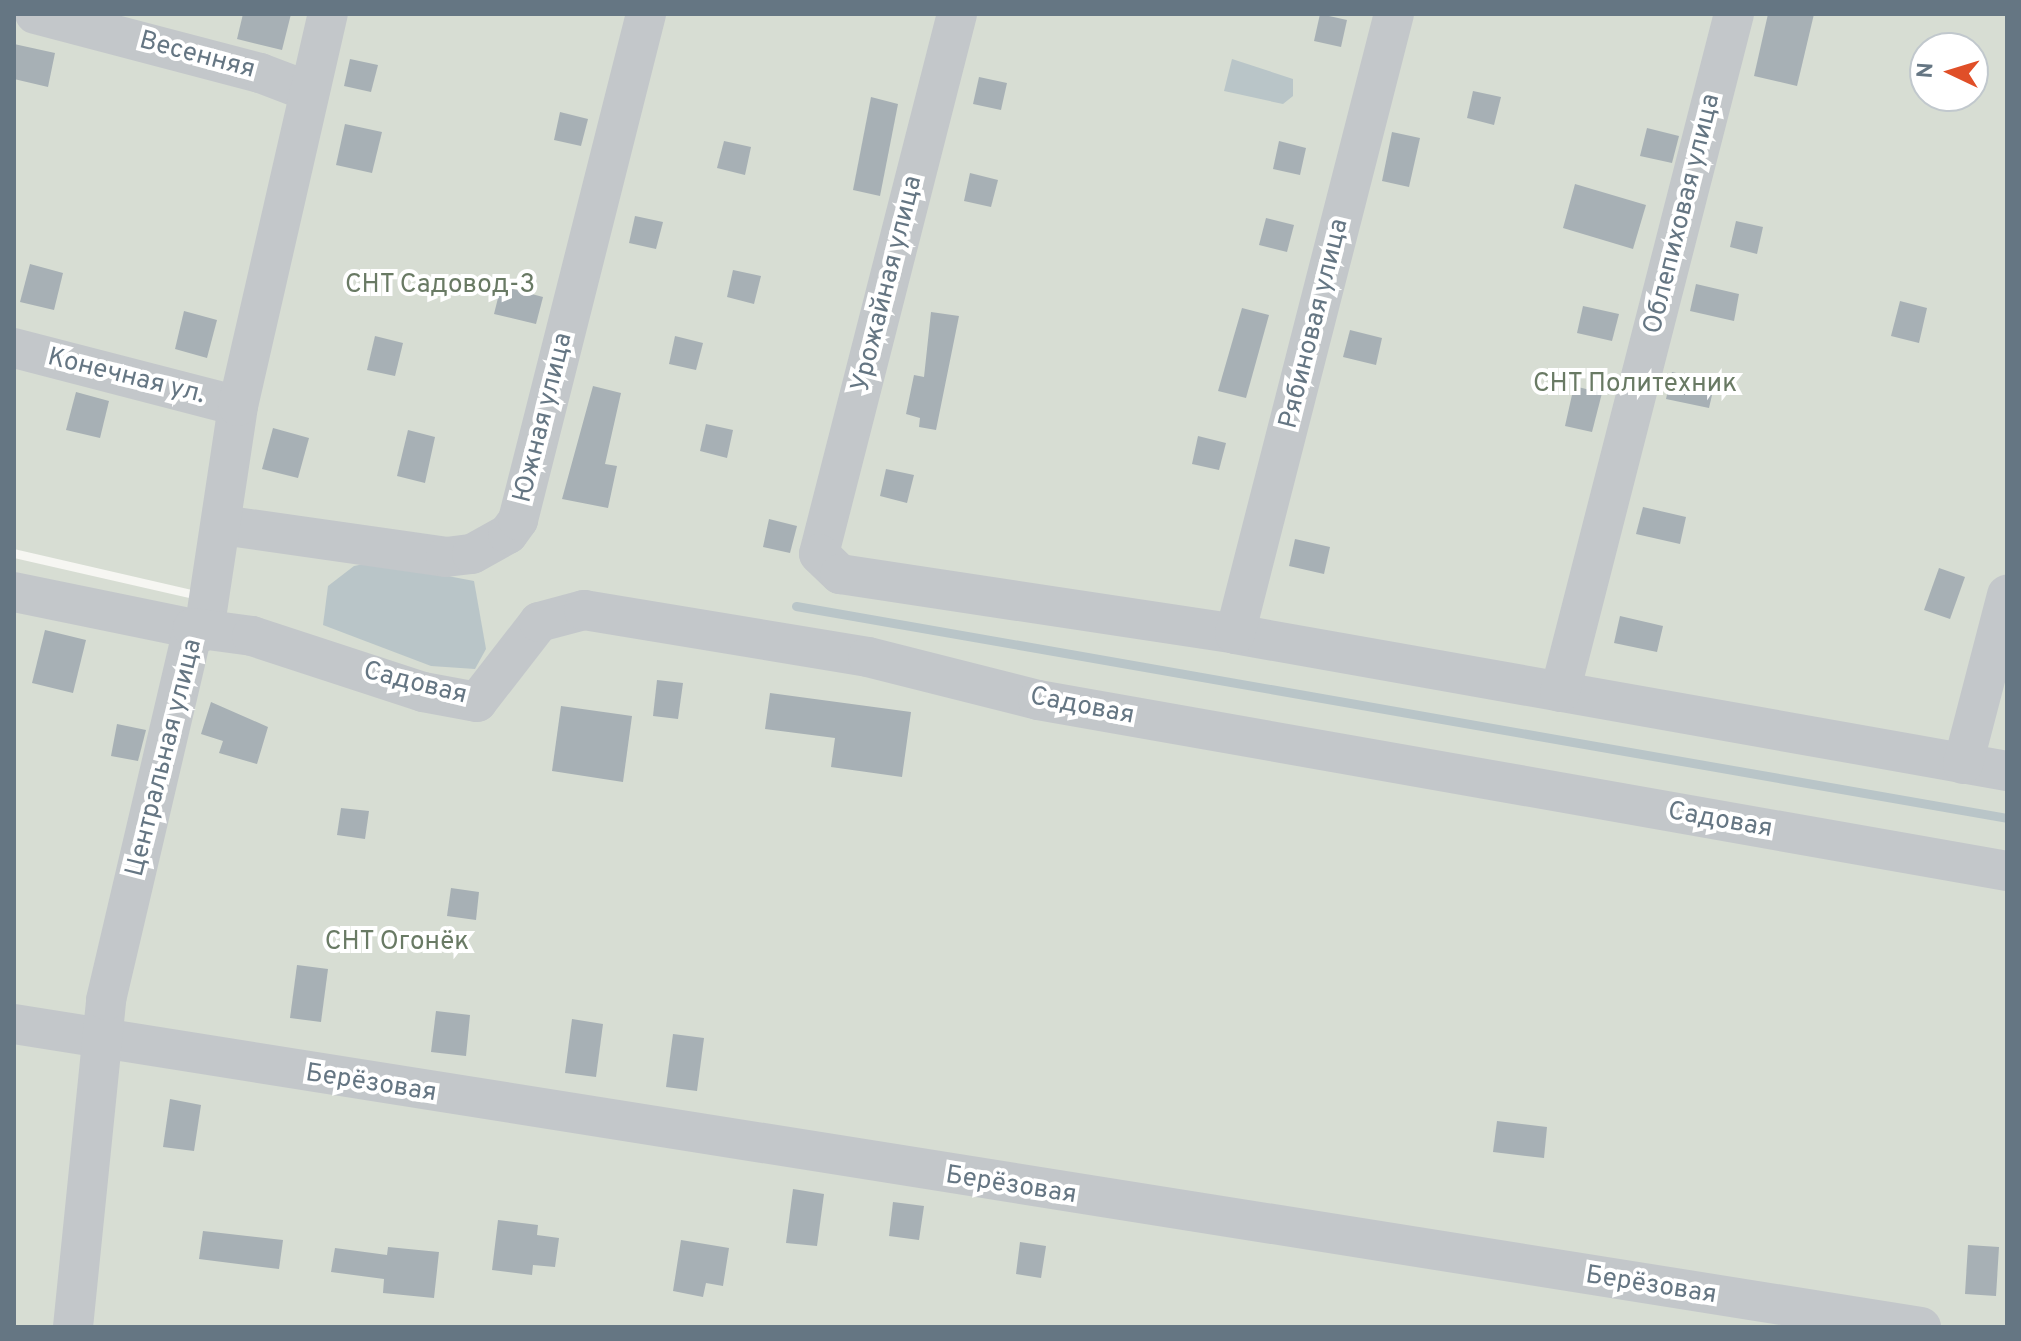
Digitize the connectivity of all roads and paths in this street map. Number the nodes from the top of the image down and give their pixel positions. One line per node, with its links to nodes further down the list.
1 (35, 14): 7 (street, Весенняя)
2 (328, 14): 7 (street, Центральная улица)
3 (646, 14): 10 (street, Южная улица)
4 (957, 14): 14 (street, Урожайная улица)
5 (1394, 14): 14 (street, Рябиновая улица)
6 (1734, 14): 15 (street, Облепиховая улица)
7 (310, 92): 9 (street, Центральная улица)
8 (14, 348): 9 (street, Конечная ул.)
9 (238, 406): 10 (street, Центральная улица)
10 (222, 525): 13 (street, Центральная улица)
11 (14, 592): 13 (street)
12 (2007, 595): 16 (street)
13 (198, 630): 18 (street, Садовая); 20 (street, Центральная улица)
14 (1235, 634): 15 (street)
15 (1560, 692): 16 (street)
16 (1963, 764): 17 (street)
17 (2007, 771)
18 (2007, 871)
19 (14, 1024): 20 (street, Берёзовая)
20 (102, 1039): 21 (street, Центральная улица); 22 (street, Берёзовая)
21 (73, 1327)
22 (1921, 1327)

